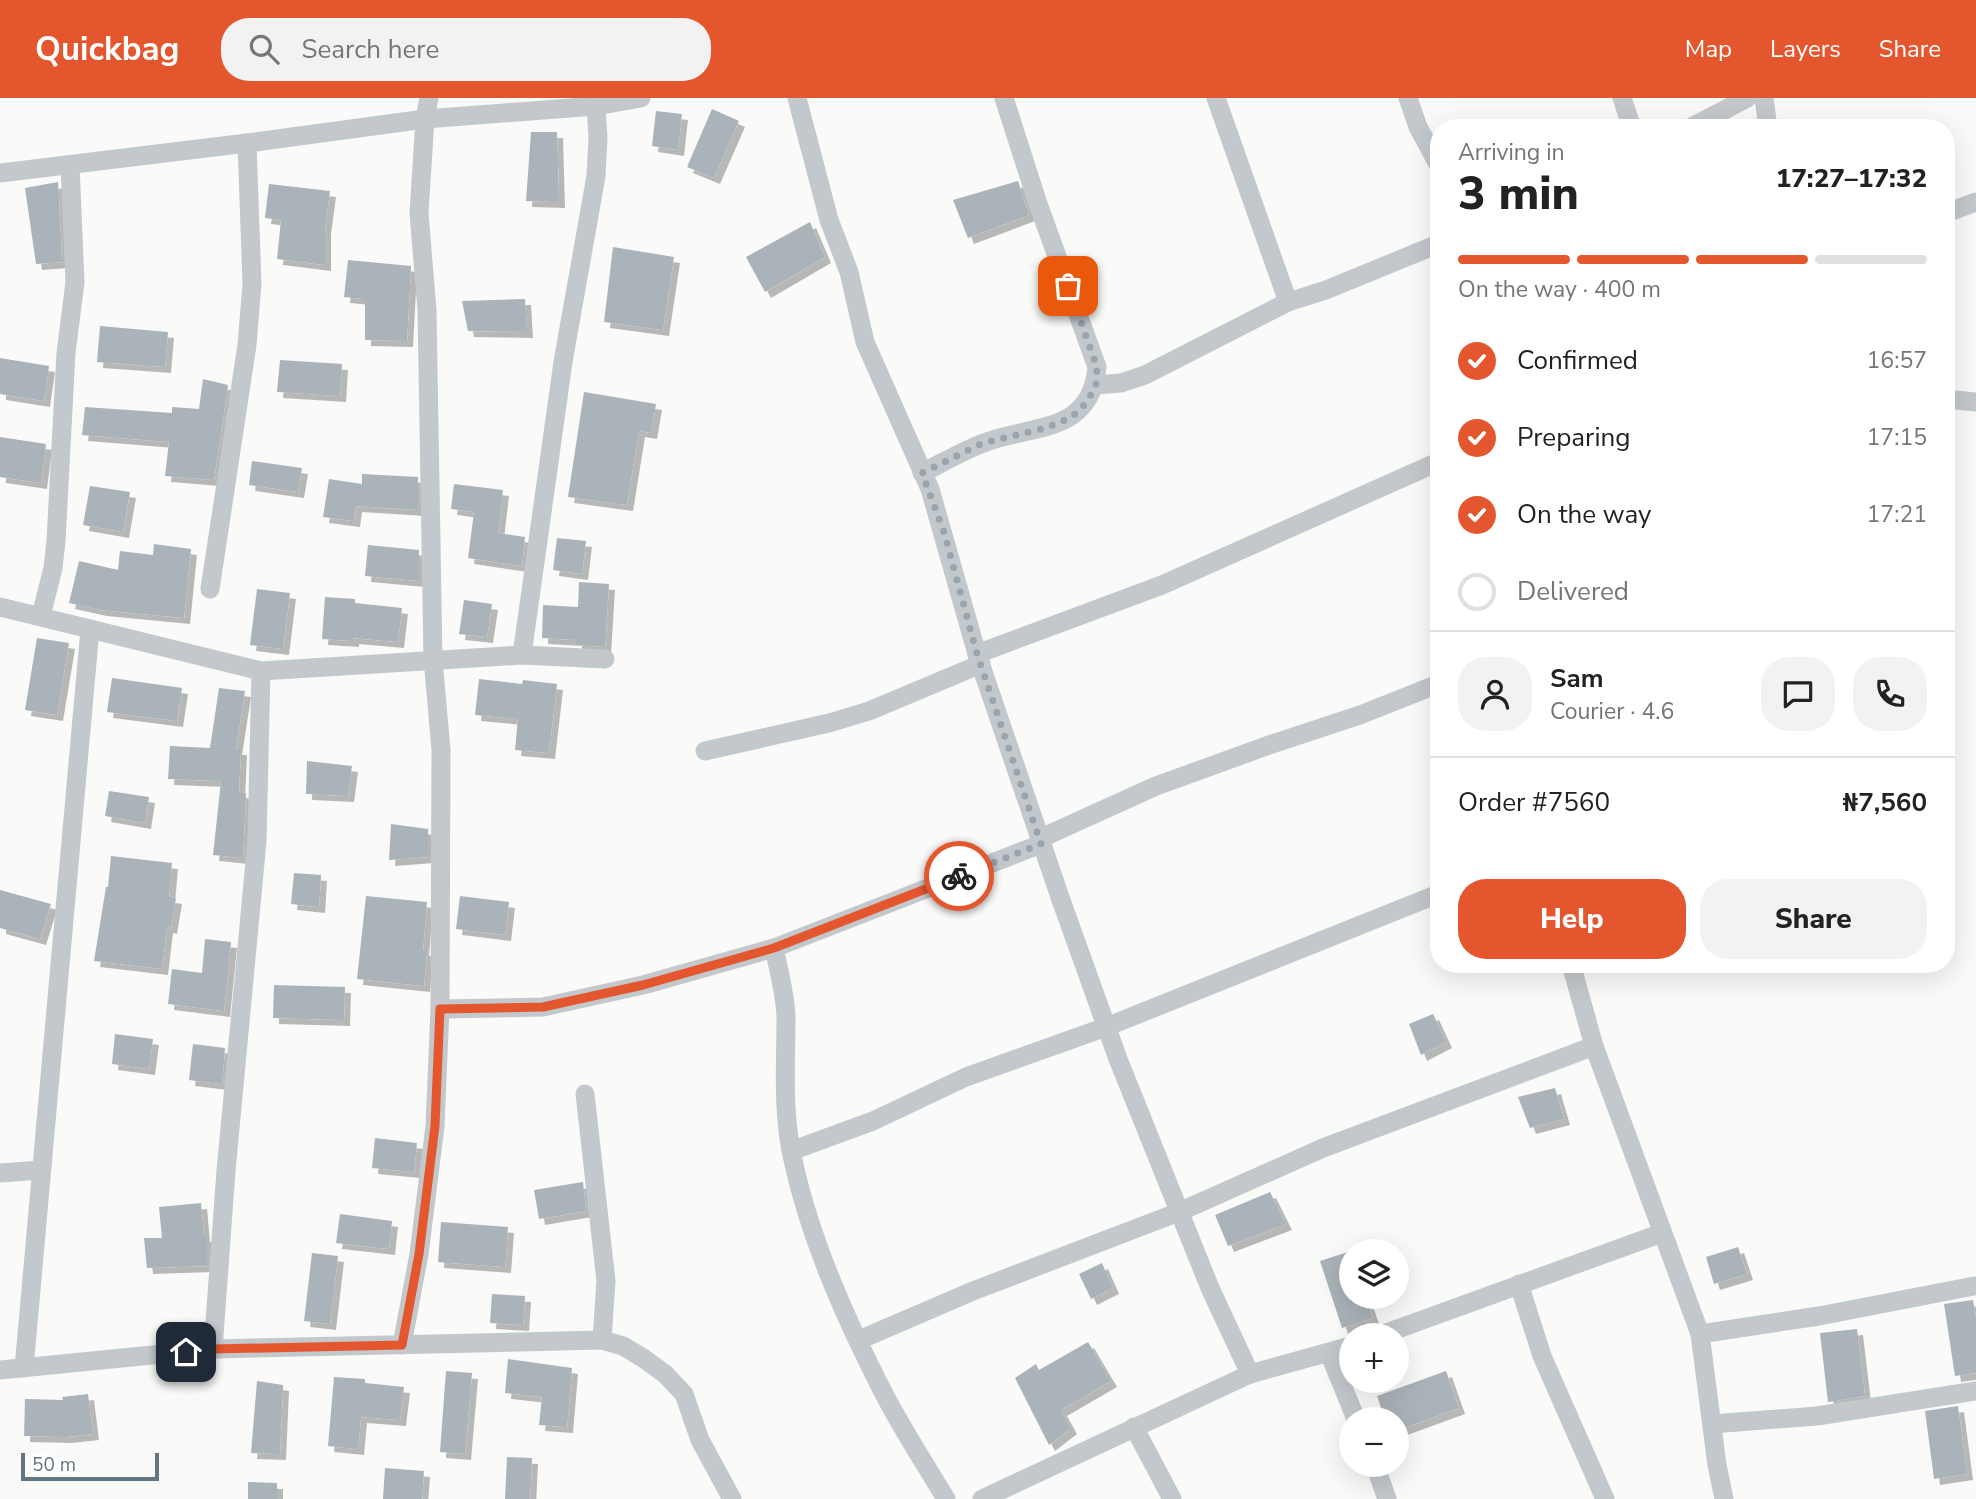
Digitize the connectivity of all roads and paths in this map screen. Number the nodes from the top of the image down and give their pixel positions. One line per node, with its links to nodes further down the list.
1 (429, 98): 11 (street)
2 (641, 98): 10 (street)
3 (797, 98): 27 (street)
4 (1004, 98): 23 (street)
5 (1216, 98): 22 (street)
6 (1408, 98): 16 (street)
7 (1622, 98): 12 (street)
8 (1747, 98): 13 (street)
9 (1765, 98): 14 (street)
10 (596, 106): 11 (street); 32 (street)
11 (425, 118): 15 (street); 33 (street)
12 (1629, 119)
13 (1707, 119)
14 (1767, 119)
15 (247, 143): 17 (street); 28 (street)
16 (1430, 149)
17 (70, 165): 18 (street); 30 (street)
18 (0, 173)
19 (1976, 202): 20 (street)
20 (1955, 210)
21 (1430, 247): 22 (street)
22 (1288, 302): 23 (street)
23 (1096, 385): 27 (street)
24 (1955, 400): 25 (street)
25 (1976, 402)
26 (1430, 466): 35 (street)
27 (922, 473): 35 (street)
28 (210, 589)
29 (0, 607): 30 (street)
30 (41, 616): 31 (street)
31 (90, 629): 36 (street); 48 (street)
32 (522, 655): 33 (street); 34 (street)
33 (433, 659): 36 (street); 43 (street)
34 (605, 659)
35 (979, 659): 38 (street); 39 (street)
36 (261, 671): 59 (street)
37 (1430, 687): 39 (street)
38 (705, 751)
39 (1040, 841): 41 (street); 44 (street)
40 (1430, 897): 44 (street)
41 (774, 948): 43 (street); 47 (street)
42 (1574, 973): 45 (street)
43 (440, 1009): 58 (street)
44 (1106, 1027): 47 (street); 50 (street)
45 (1594, 1046): 50 (street); 51 (street)
46 (585, 1094): 56 (street)
47 (791, 1151): 57 (street)
48 (41, 1170): 49 (street); 62 (street)
49 (0, 1173)
50 (1179, 1212): 57 (street); 64 (street)
51 (1662, 1233): 52 (street); 55 (street)
52 (1519, 1284): 54 (street); 75 (street)
53 (1974, 1286): 55 (street)
54 (1409, 1325)
55 (1700, 1334): 67 (street)
56 (602, 1340): 58 (street); 70 (street)
57 (859, 1340): 71 (street)
58 (402, 1345): 59 (street)
59 (213, 1349): 62 (street)
60 (1339, 1350): 61 (street)
61 (1329, 1353): 64 (street); 66 (street)
62 (24, 1368): 63 (street)
63 (0, 1370)
64 (1250, 1374): 68 (street)
65 (1976, 1391): 67 (street)
66 (1351, 1407)
67 (1712, 1424): 76 (street)
68 (1135, 1427): 72 (street); 73 (street)
69 (1379, 1477): 74 (street)
70 (732, 1499)
71 (946, 1499)
72 (982, 1499)
73 (1172, 1499)
74 (1387, 1499)
75 (1605, 1499)
76 (1724, 1499)

